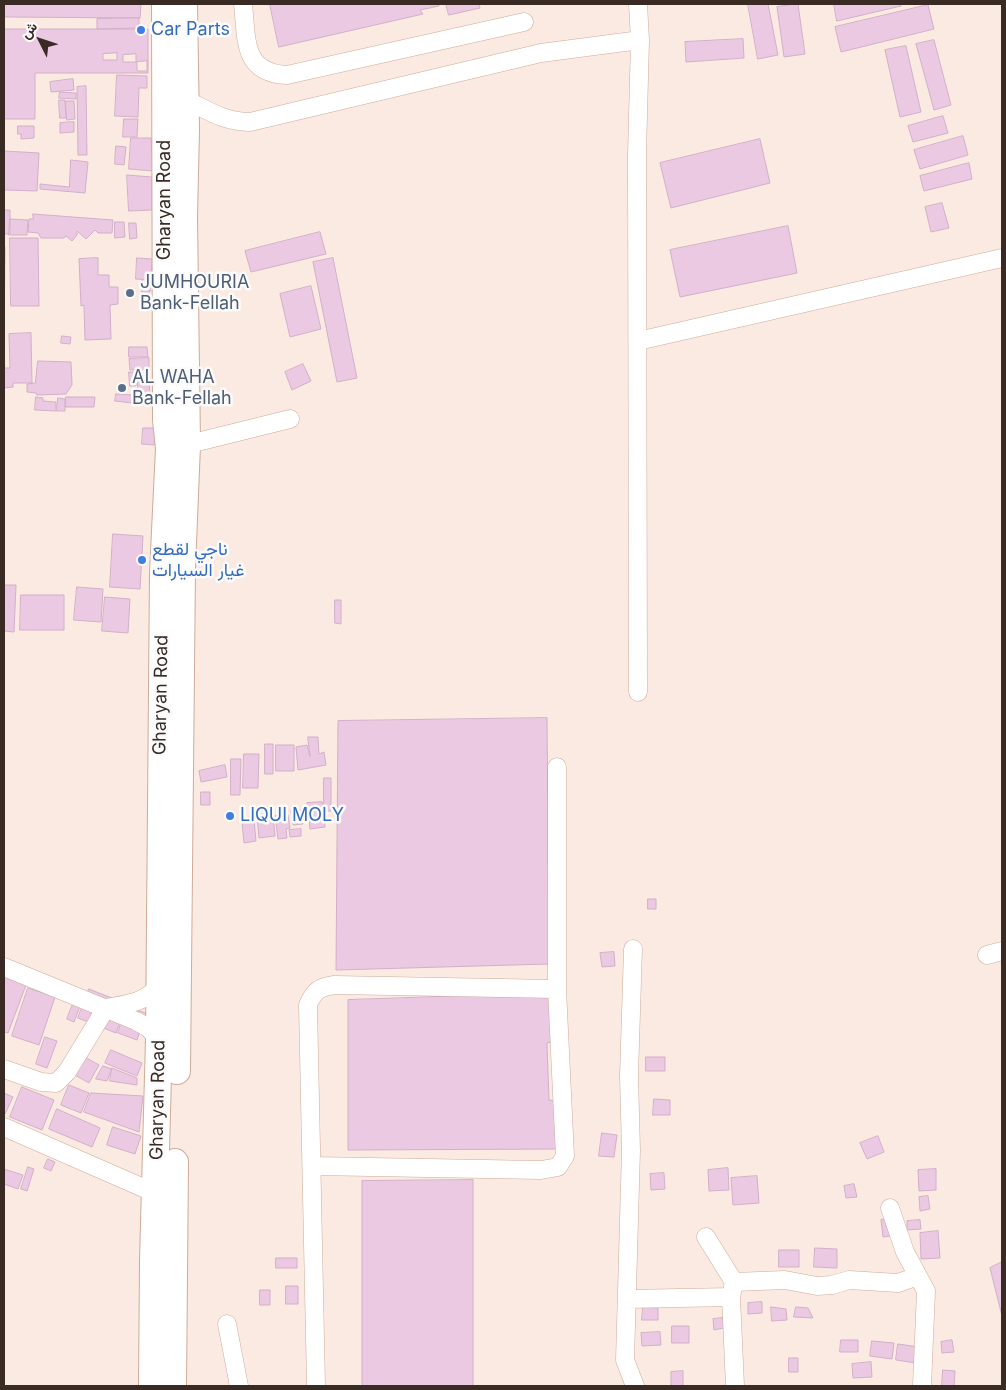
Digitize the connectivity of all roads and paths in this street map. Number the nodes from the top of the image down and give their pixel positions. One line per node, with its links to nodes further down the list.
1 (165, 4): 7 (highway, Gharyan Road)
2 (184, 4): 7 (highway, Gharyan Road)
3 (243, 4): 5 (street)
4 (638, 4): 6 (street)
5 (524, 22)
6 (640, 40): 7 (street); 9 (street)
7 (174, 95): 11 (highway, Gharyan Road)
8 (1002, 258): 9 (street)
9 (638, 341): 12 (street)
10 (290, 419): 11 (street)
11 (178, 447): 16 (highway, Gharyan Road); 31 (highway, Gharyan Road)
12 (638, 692)
13 (557, 766): 17 (street)
14 (633, 949): 28 (street)
15 (4, 968): 18 (street)
16 (158, 987): 18 (street); 19 (highway, Gharyan Road)
17 (557, 989): 22 (street); 22 (street)
18 (106, 1008): 19 (street); 20 (street)
19 (159, 1040): 23 (highway, Gharyan Road)
20 (4, 1069)
21 (4, 1127): 23 (street)
22 (313, 1166): 33 (street)
23 (155, 1193): 30 (highway, Gharyan Road)
24 (890, 1208): 26 (street)
25 (706, 1237): 27 (street)
26 (918, 1276): 27 (street); 36 (street)
27 (732, 1289): 28 (street); 35 (street)
28 (626, 1299): 34 (street)
29 (227, 1324): 32 (street)
30 (152, 1386)
31 (173, 1386)
32 (238, 1386)
33 (316, 1386)
34 (635, 1386)
35 (735, 1386)
36 (922, 1386)

